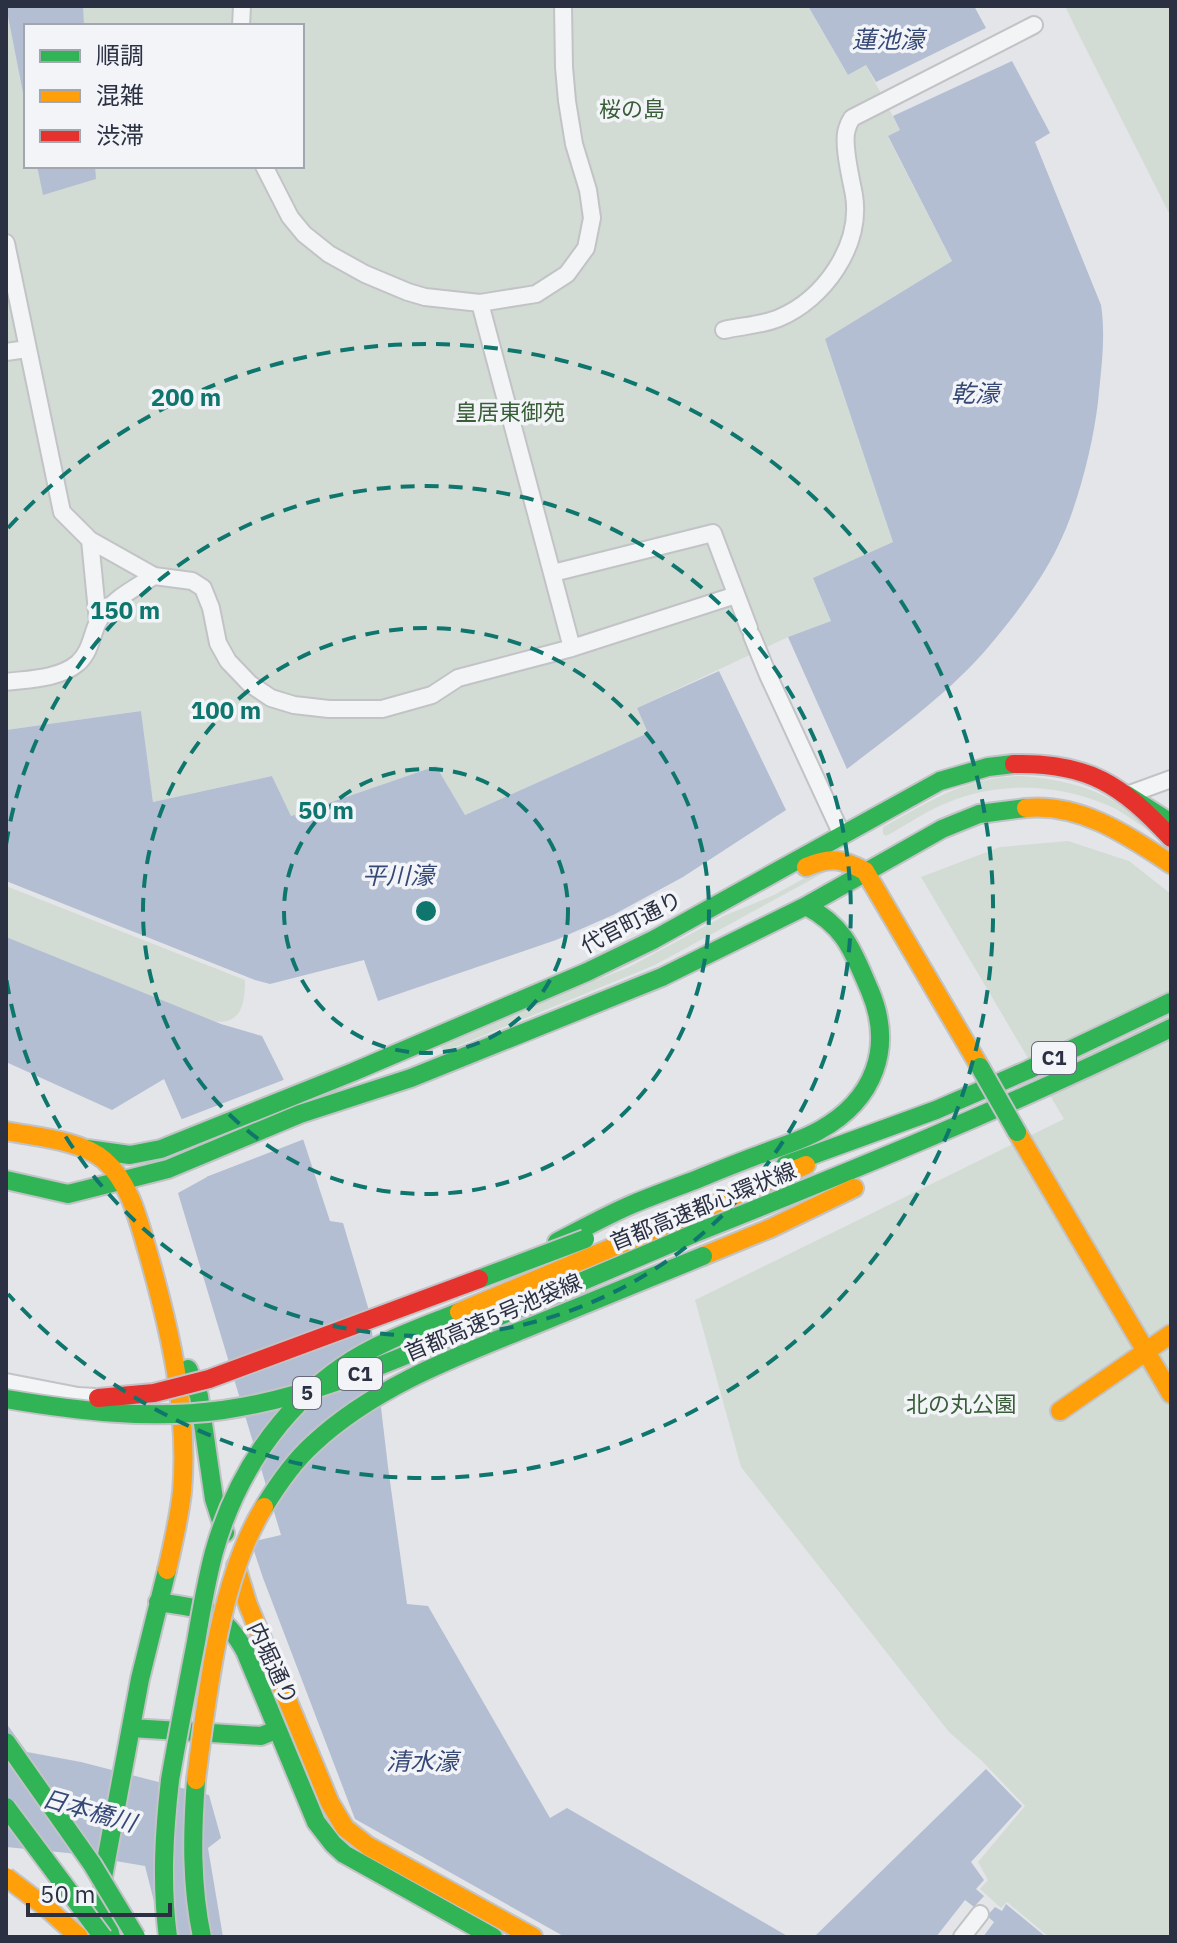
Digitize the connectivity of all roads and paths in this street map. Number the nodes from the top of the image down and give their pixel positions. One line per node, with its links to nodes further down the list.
1 (563, 6): 5 (street)
2 (1034, 25): 6 (street)
3 (265, 168): 5 (street)
4 (6, 243): 7 (street)
5 (480, 303): 10 (street)
6 (724, 330)
7 (27, 349): 8 (street); 9 (street)
8 (6, 352)
9 (90, 540): 11 (street); 13 (street)
10 (553, 573): 12 (street); 14 (street)
11 (154, 576): 13 (street); 14 (street)
12 (736, 595): 14 (street); 19 (street)
13 (98, 622): 15 (street)
14 (572, 648)
15 (6, 682)
16 (1171, 779): 17 (street)
17 (1127, 795): 18 (main road); 19 (main road, 代官町通り); 20 (main road, 代官町通り)
18 (1171, 823)
19 (842, 835): 23 (main road, 代官町通り)
20 (1171, 838)
21 (1171, 864): 22 (main road)
22 (865, 871): 23 (main road); 24 (main road); 38 (main road, bridge)
23 (724, 900): 25 (main road, 代官町通り)
24 (806, 906): 26 (main road); 35 (main road)
25 (575, 978): 26 (main road); 32 (main road, 代官町通り)
26 (610, 999): 34 (main road)
27 (1171, 1002): 30 (main road, C1)
28 (1171, 1028): 29 (main road, 首都高速都心環状線 / C1)
29 (1043, 1090): 44 (main road, 首都高速都心環状線 / C1, bridge); 61 (main road, 首都高速5号池袋線 / 5, bridge)
30 (936, 1110): 35 (main road, 首都高速5号池袋線 / 5)
31 (6, 1131): 32 (main road)
32 (87, 1149): 34 (main road, 内堀通り)
33 (6, 1180): 34 (main road)
34 (121, 1182): 36 (main road, 内堀通り)
35 (680, 1203): 40 (main road, 首都高速都心環状線 / C1, bridge); 60 (main road, 首都高速5号池袋線 / 5, bridge)
36 (165, 1312): 42 (main road, 内堀通り); 43 (main road, 内堀通り)
37 (1171, 1334): 38 (main road)
38 (1145, 1351): 41 (main road); 45 (main road)
39 (6, 1382): 43 (street)
40 (6, 1390)
41 (1171, 1394)
42 (199, 1396): 43 (street); 63 (main road, 内堀通り)
43 (179, 1397): 46 (main road, 内堀通り)
44 (6, 1399)
45 (1060, 1411)
46 (158, 1602): 47 (main road); 48 (main road, 内堀通り)
47 (131, 1728): 48 (main road); 54 (main road)
48 (276, 1730): 62 (main road, 内堀通り)
49 (6, 1742): 59 (main road, bridge)
50 (6, 1768): 59 (main road, bridge)
51 (6, 1807): 57 (main road, bridge)
52 (6, 1877): 56 (main road, bridge)
53 (9, 1896): 54 (main road)
54 (103, 1904): 58 (main road)
55 (980, 1914): 64 (street)
56 (79, 1937)
57 (103, 1937)
58 (111, 1937)
59 (134, 1937)
60 (168, 1937)
61 (202, 1937)
62 (493, 1937)
63 (533, 1937)
64 (962, 1937)

